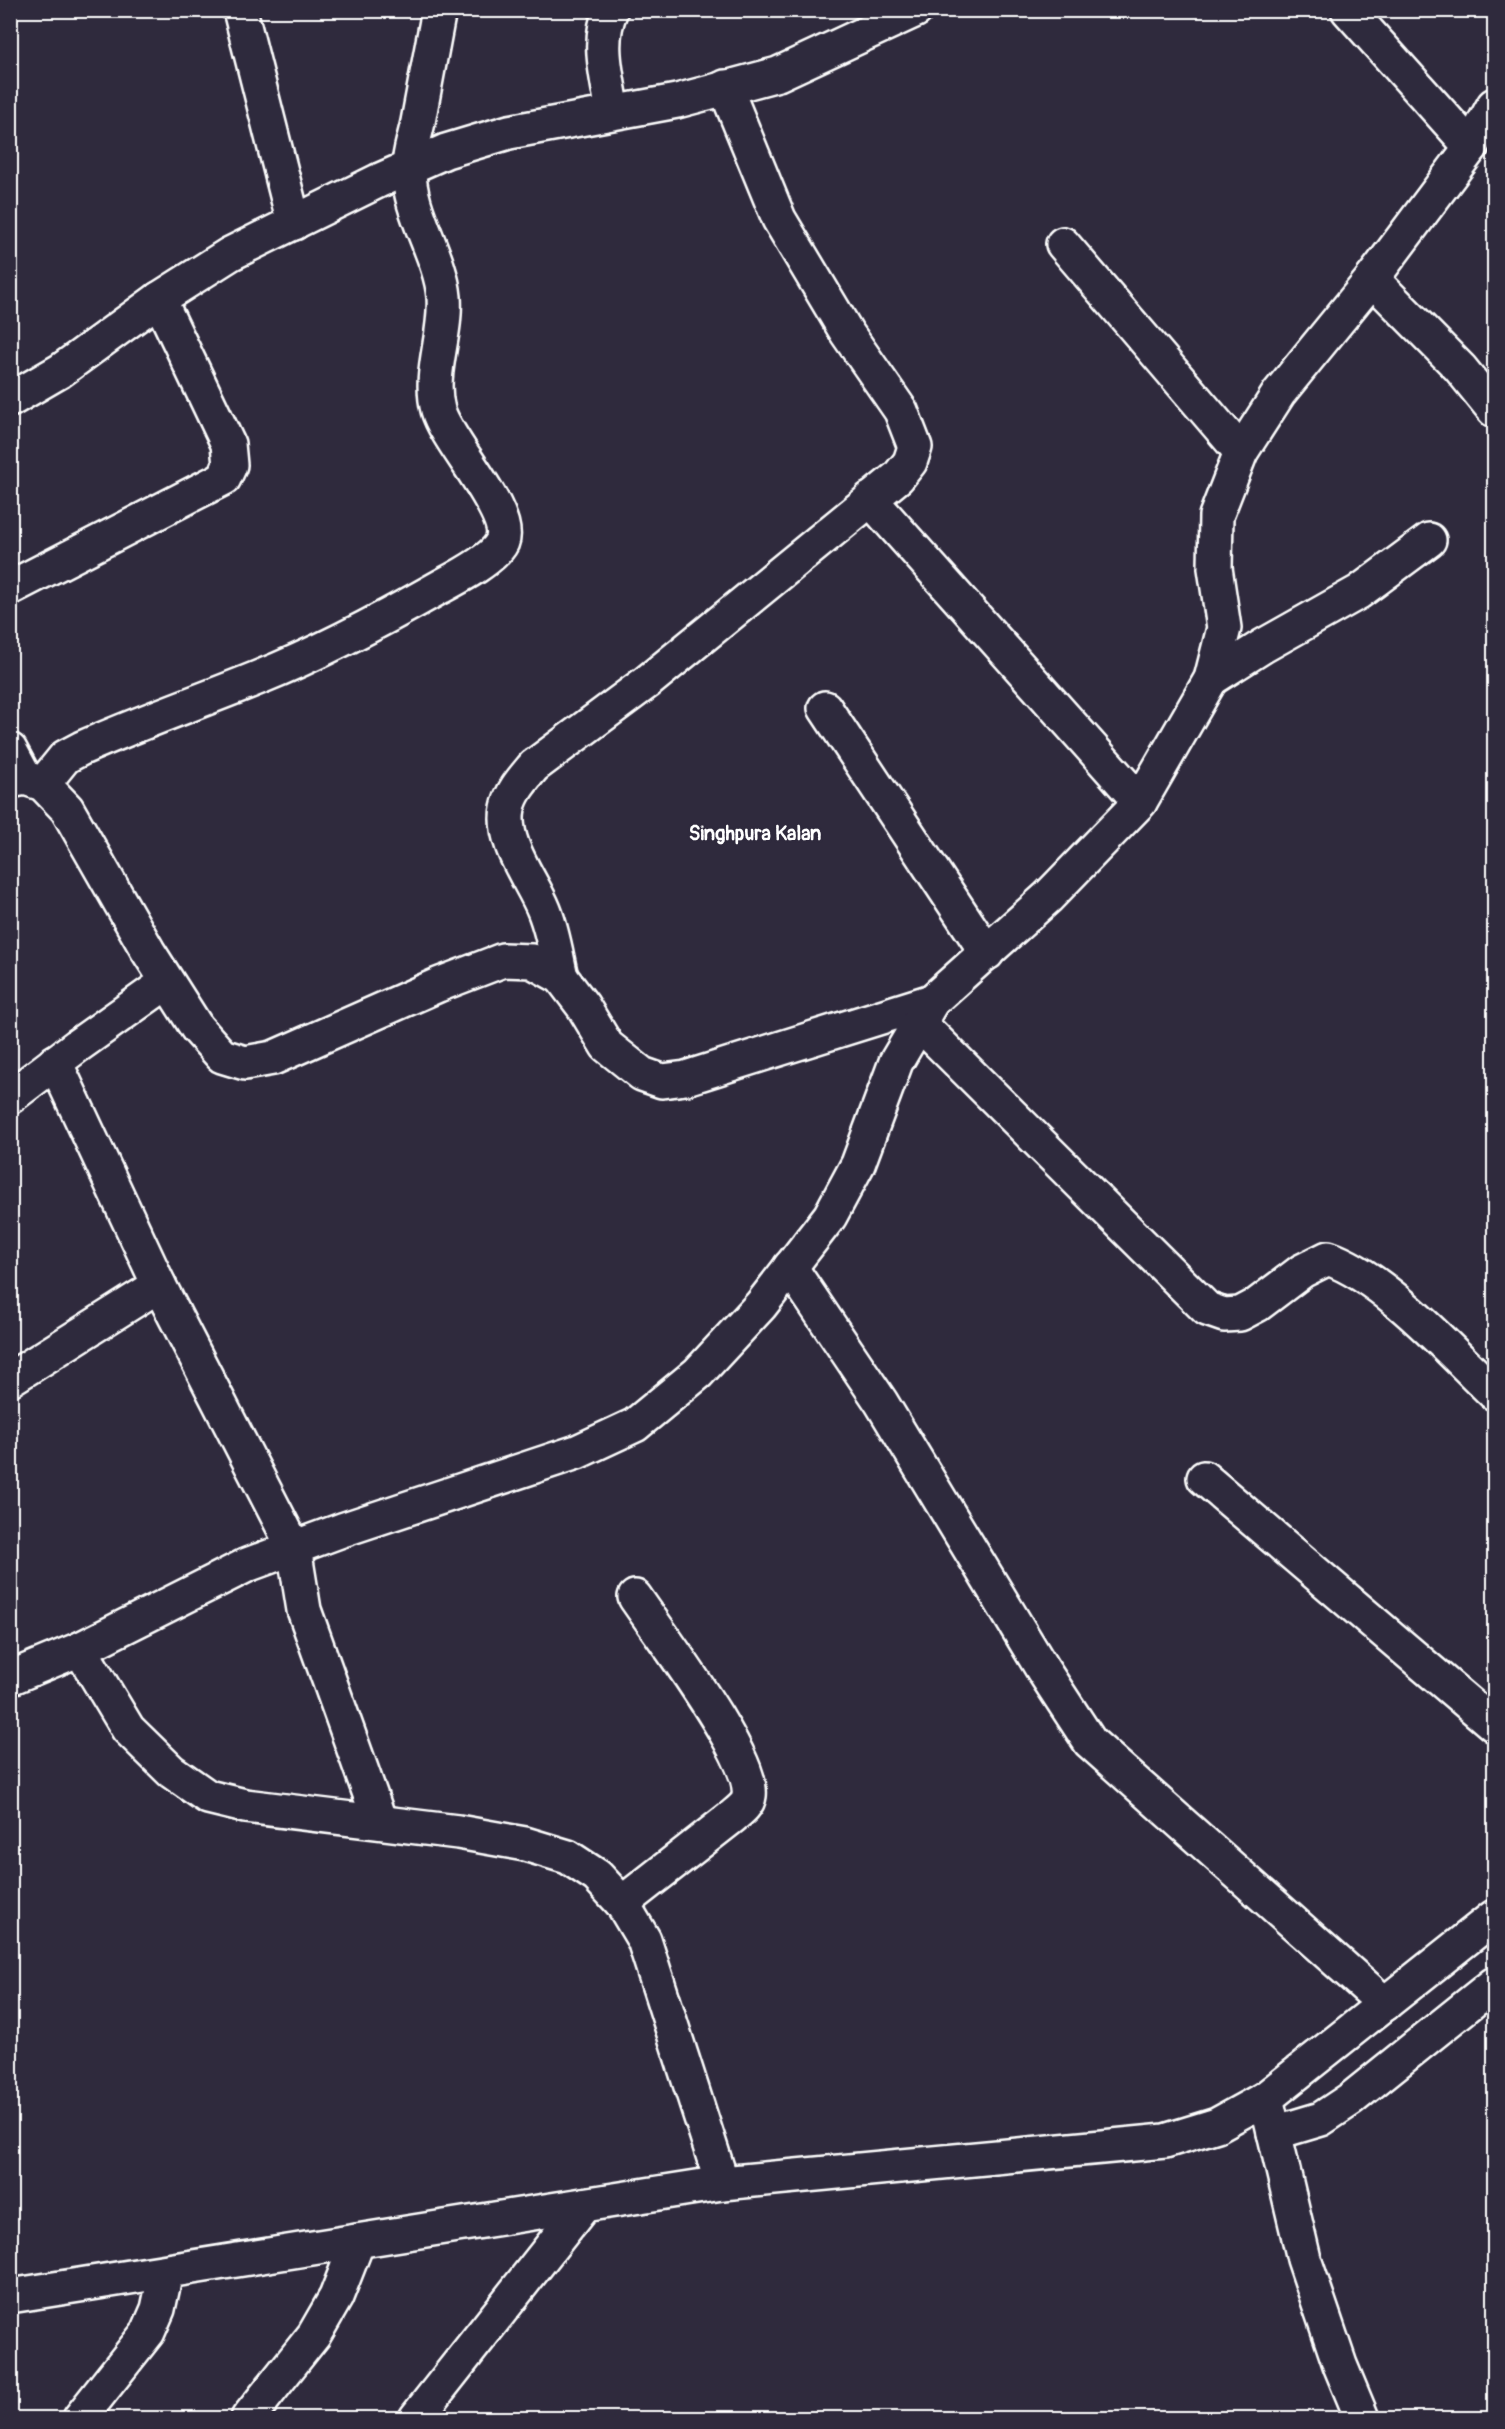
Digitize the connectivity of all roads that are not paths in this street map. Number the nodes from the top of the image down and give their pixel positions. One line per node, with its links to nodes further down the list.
1 (240, 10): 11 (street)
2 (439, 10): 10 (street)
3 (611, 10): 8 (street)
4 (916, 10): 6 (street)
5 (1348, 10): 9 (street)
6 (725, 87): 8 (street); 18 (street)
7 (1494, 105): 9 (street)
8 (613, 112): 10 (street)
9 (1471, 147): 13 (street)
10 (409, 168): 11 (street); 23 (street)
11 (294, 223): 14 (street)
12 (1064, 244): 17 (street)
13 (1372, 279): 16 (street); 17 (street)
14 (159, 299): 15 (street); 20 (street)
15 (10, 400)
16 (1494, 410)
17 (1241, 452): 21 (street)
18 (870, 499): 24 (street); 26 (street)
19 (1429, 540): 21 (street)
20 (10, 588)
21 (1211, 679): 24 (street)
22 (825, 708): 25 (street)
23 (22, 773): 27 (street)
24 (1140, 802): 25 (street)
25 (987, 953): 28 (street)
26 (561, 977): 27 (street); 28 (street)
27 (167, 982): 29 (street)
28 (925, 1012): 31 (street); 34 (street)
29 (55, 1062): 30 (street); 32 (street)
30 (10, 1097)
31 (790, 1267): 36 (street); 45 (street)
32 (159, 1285): 33 (street); 36 (street)
33 (10, 1379)
34 (1494, 1393)
35 (1204, 1478): 40 (street)
36 (294, 1548): 38 (street); 41 (street)
37 (635, 1597): 42 (street)
38 (80, 1649): 39 (street); 41 (street)
39 (10, 1678)
40 (1494, 1725)
41 (380, 1822): 42 (street)
42 (622, 1903): 48 (street)
43 (1494, 1917): 45 (street)
44 (1494, 1984): 47 (street)
45 (1385, 2004): 46 (street)
46 (1266, 2098): 47 (street); 48 (street)
47 (1274, 2133): 56 (street)
48 (722, 2183): 49 (street)
49 (584, 2205): 50 (street); 55 (street)
50 (358, 2241): 51 (street); 54 (street)
51 (166, 2272): 52 (street); 53 (street)
52 (10, 2296)
53 (80, 2418)
54 (248, 2418)
55 (416, 2418)
56 (1362, 2418)

